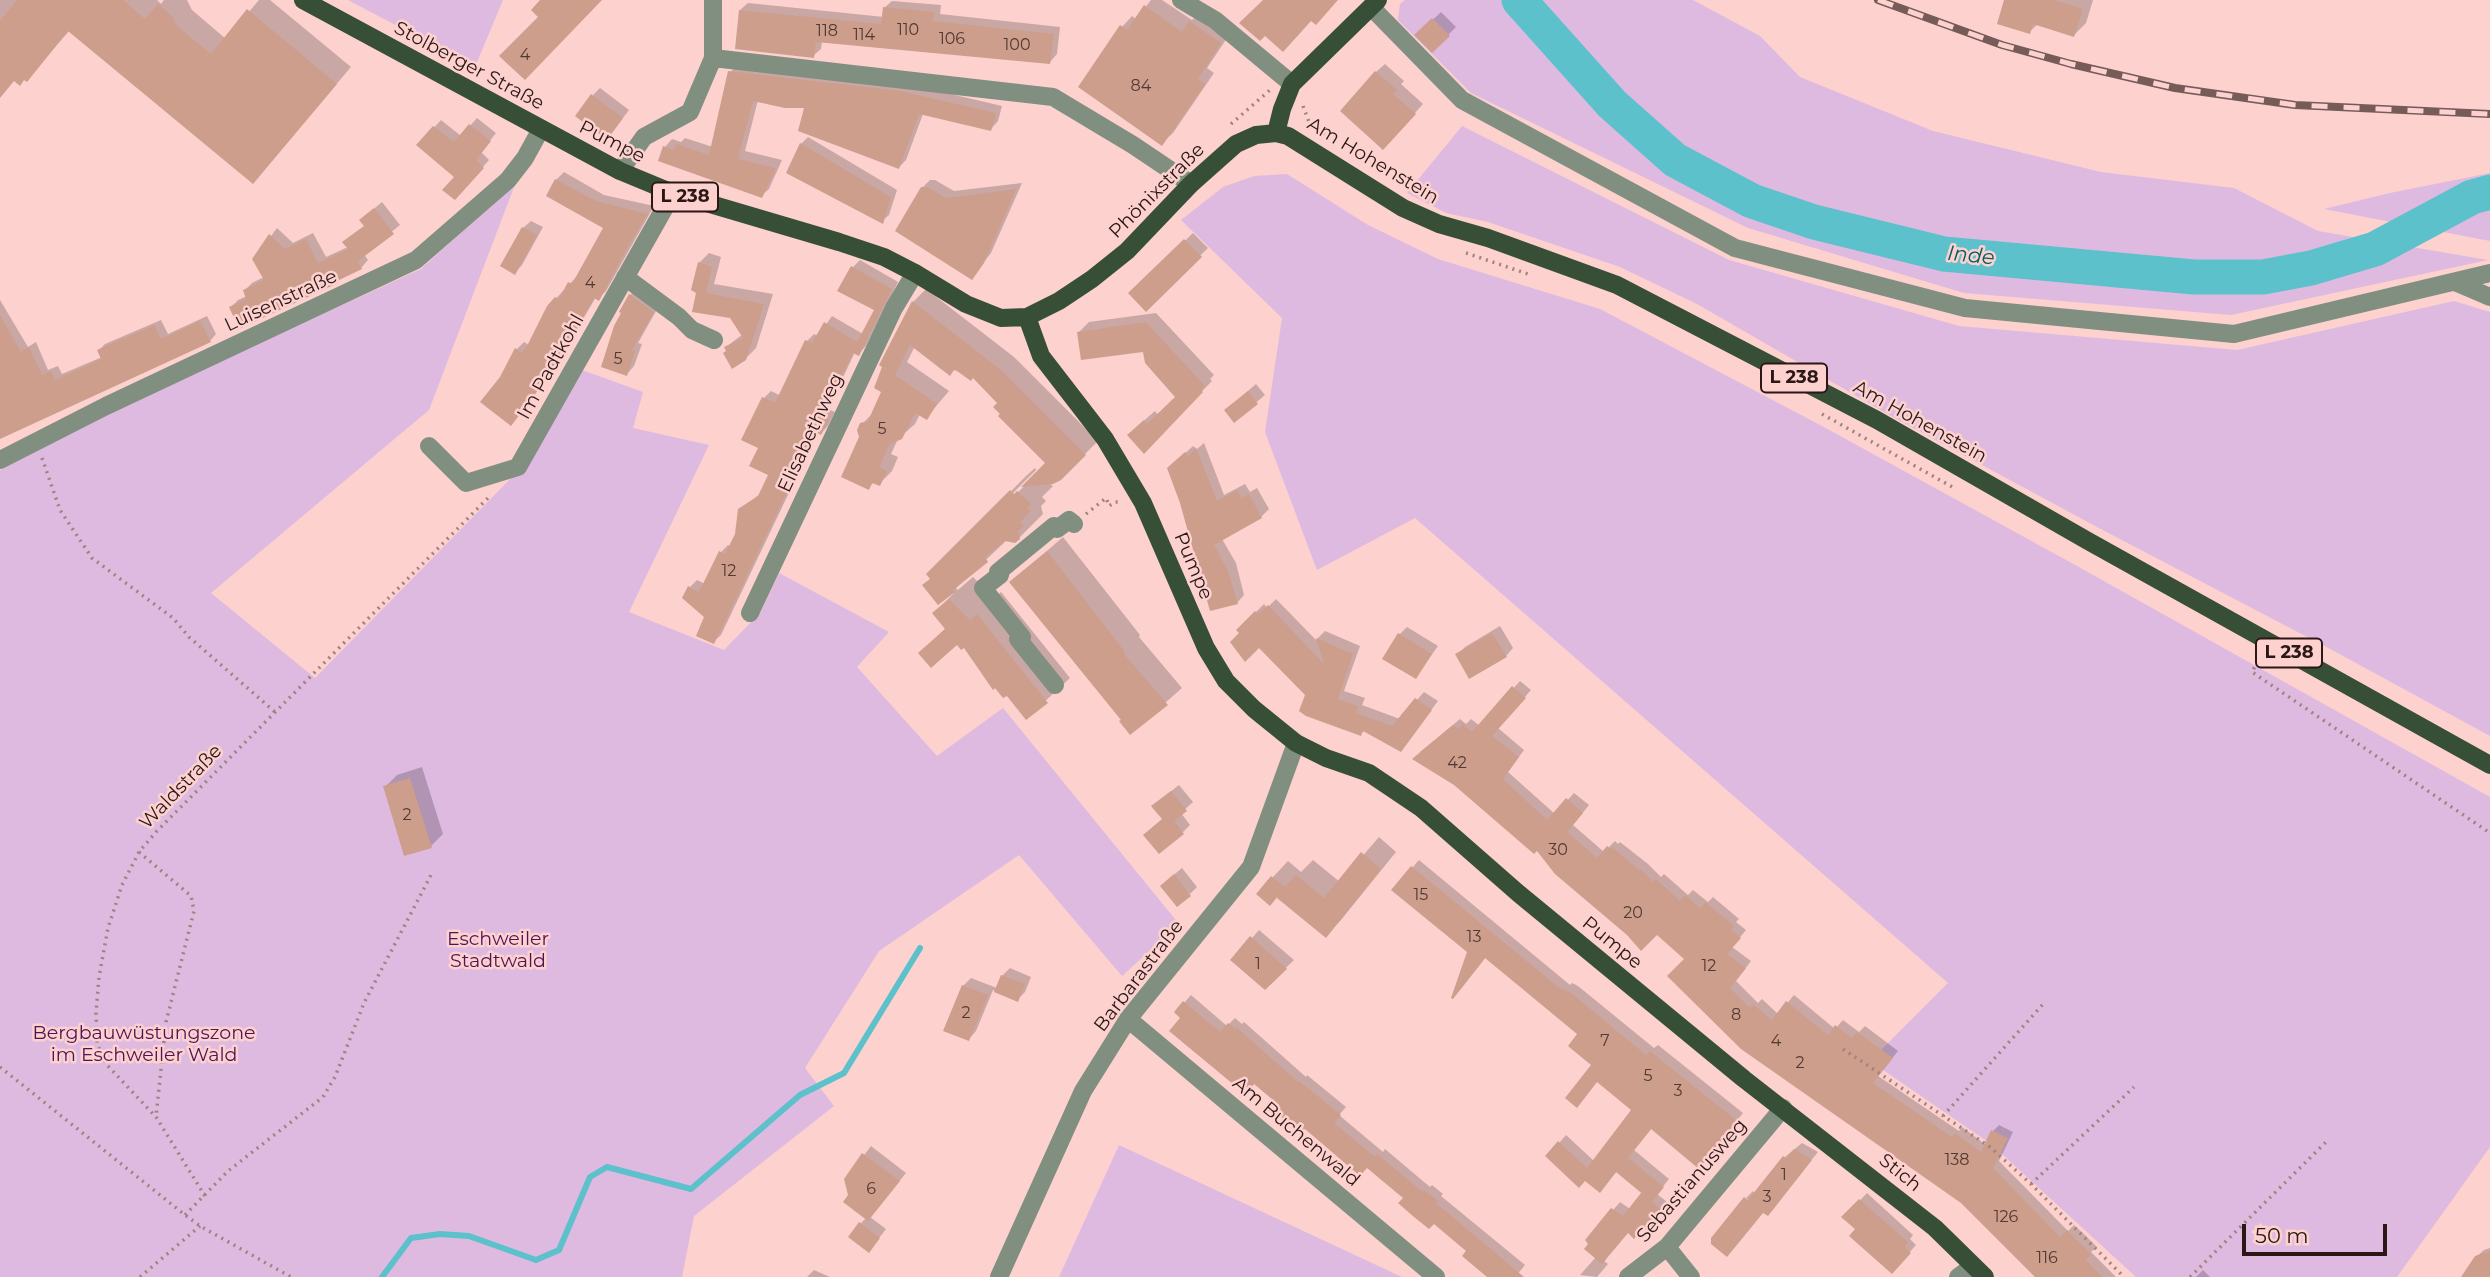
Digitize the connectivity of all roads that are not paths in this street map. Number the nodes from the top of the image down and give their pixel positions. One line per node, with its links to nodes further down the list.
1 (303, 0): 7 (main road, Stolberger Straße / L 238)
2 (713, 0): 5 (street)
3 (1181, 0): 6 (street)
4 (1374, 4): 6 (main road); 15 (street)
5 (713, 58): 9 (street); 10 (street)
6 (1283, 90): 8 (main road)
7 (541, 129): 9 (main road, Pumpe / L 238); 20 (street, Luisenstraße)
8 (1276, 133): 10 (main road, Phönixstraße); 25 (main road, Am Hohenstein / L 238)
9 (620, 171): 11 (main road, Pumpe / L 238)
10 (1191, 184): 17 (main road, Phönixstraße)
11 (673, 194): 12 (main road, Pumpe / L 238); 14 (street, Im Padtkohl)
12 (915, 273): 17 (main road, Pumpe / L 238); 22 (street, Elisabethweg)
13 (2490, 273): 15 (street)
14 (625, 277): 18 (street); 19 (street, Im Padtkohl)
15 (2455, 282): 16 (street)
16 (2490, 297)
17 (1027, 317): 24 (main road, Pumpe)
18 (714, 340)
19 (429, 446)
20 (0, 460)
21 (1074, 524): 23 (street)
22 (750, 613)
23 (1055, 685)
24 (1296, 743): 26 (street, Barbarastraße); 27 (main road, Pumpe)
25 (2490, 765)
26 (1128, 1019): 30 (street, Barbarastraße); 31 (street, Am Buchenwald)
27 (1783, 1108): 28 (street, Sebastianusweg); 29 (main road, Stich)
28 (1667, 1247): 32 (street, Sebastianusweg); 33 (street)
29 (1979, 1272): 34 (street)
30 (999, 1277)
31 (1436, 1277)
32 (1628, 1277)
33 (1690, 1277)
34 (1958, 1277)

